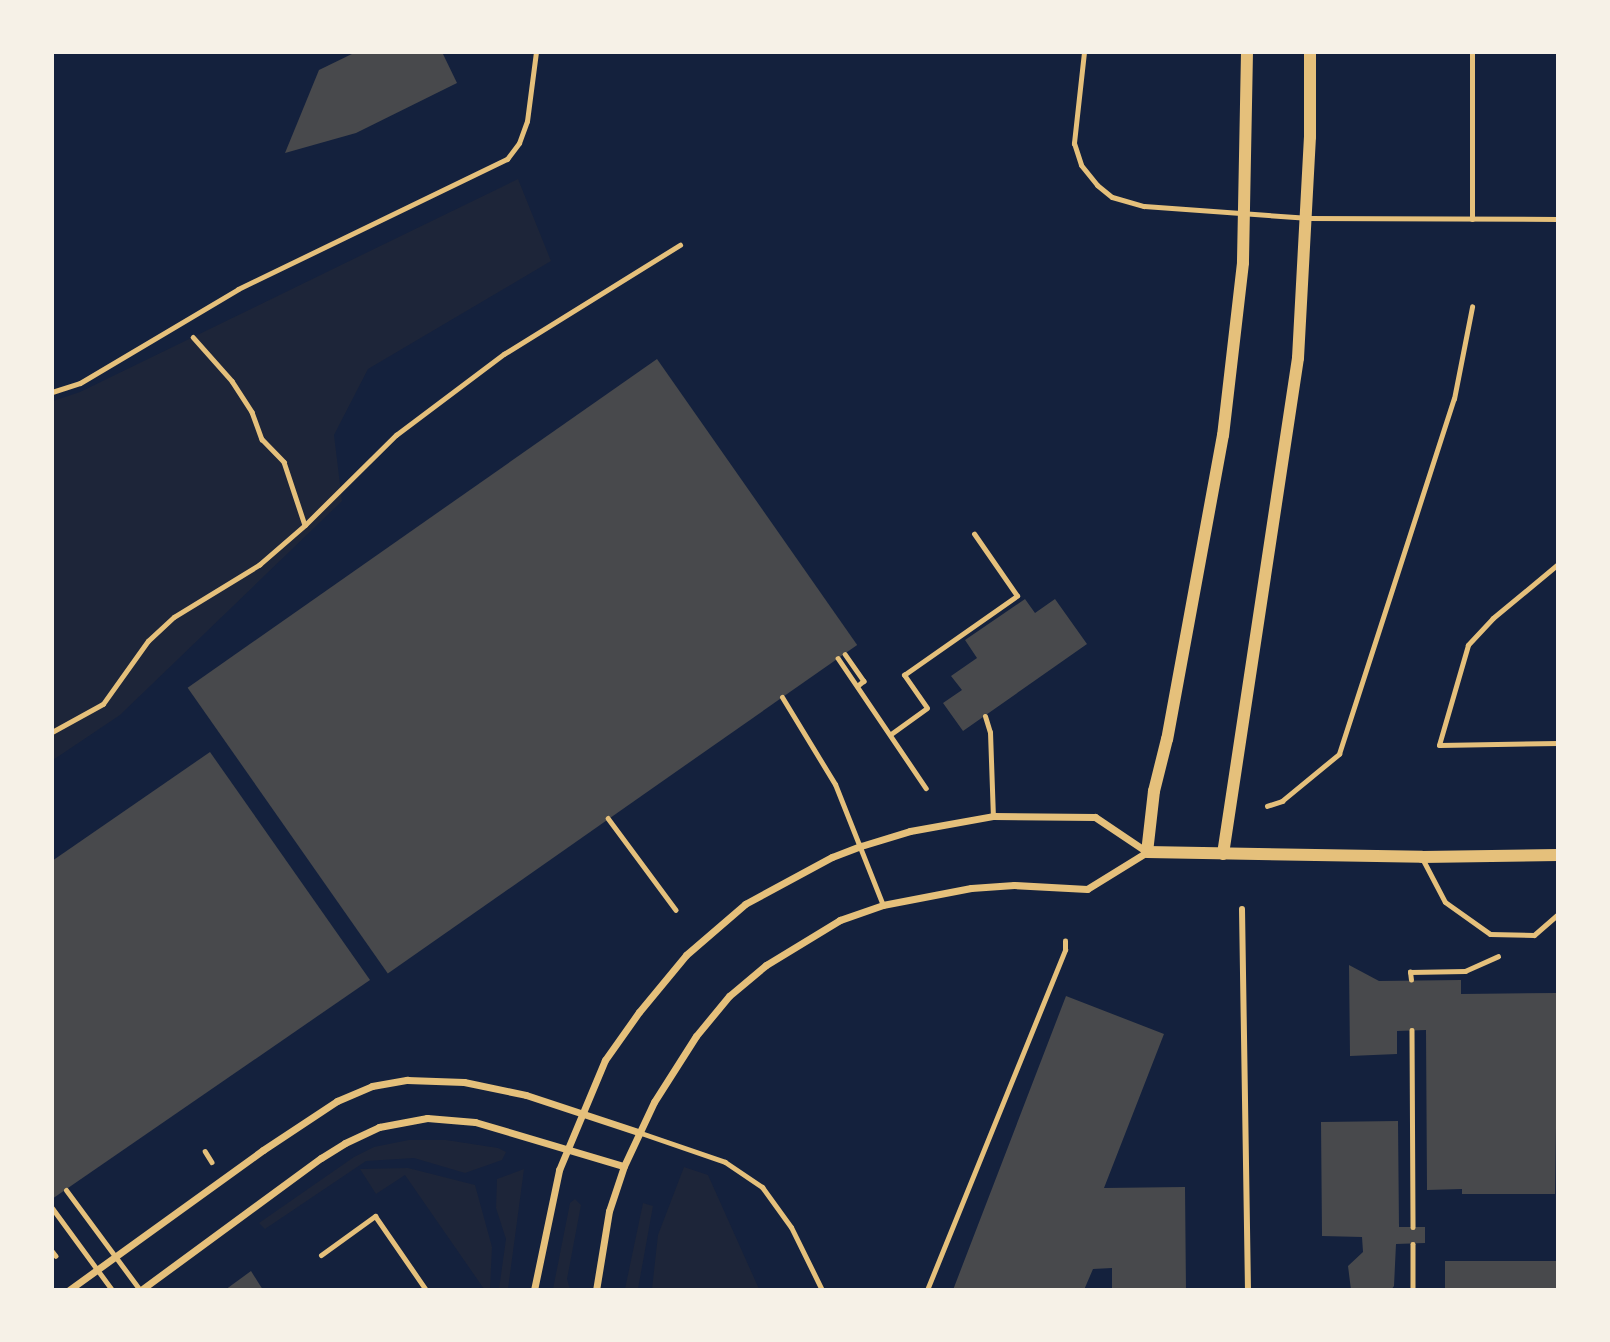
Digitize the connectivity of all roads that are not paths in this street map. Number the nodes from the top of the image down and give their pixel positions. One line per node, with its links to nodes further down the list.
1 (536, 52): 10 (lane)
2 (1084, 52): 6 (lane)
3 (1247, 52): 6 (street)
4 (1310, 52): 7 (street)
5 (1472, 52): 8 (lane)
6 (1245, 213): 7 (lane); 17 (street)
7 (1306, 218): 8 (lane); 18 (street)
8 (1472, 219): 9 (lane)
9 (1558, 219)
10 (52, 391)
11 (1558, 564): 14 (lane)
12 (782, 697): 16 (lane)
13 (985, 716): 15 (lane)
14 (1558, 743)
15 (993, 816): 16 (street); 17 (street)
16 (861, 846): 21 (lane); 24 (street)
17 (1147, 852): 18 (street); 21 (street)
18 (1223, 853): 20 (street)
19 (1558, 855): 20 (street)
20 (1422, 857): 23 (lane)
21 (883, 905): 25 (street)
22 (1242, 909): 40 (street)
23 (1558, 914)
24 (584, 1112): 25 (street); 26 (street); 31 (street)
25 (638, 1132): 27 (street); 39 (lane)
26 (568, 1146): 27 (street); 35 (street); 37 (street)
27 (624, 1166): 38 (street)
28 (66, 1190): 31 (lane)
29 (52, 1208): 32 (lane)
30 (321, 1255): 36 (lane)
31 (116, 1257): 32 (street); 35 (lane)
32 (97, 1270): 33 (street); 34 (lane)
33 (69, 1290)
34 (112, 1290)
35 (140, 1290)
36 (426, 1290)
37 (534, 1290)
38 (596, 1290)
39 (822, 1290)
40 (1248, 1290)

